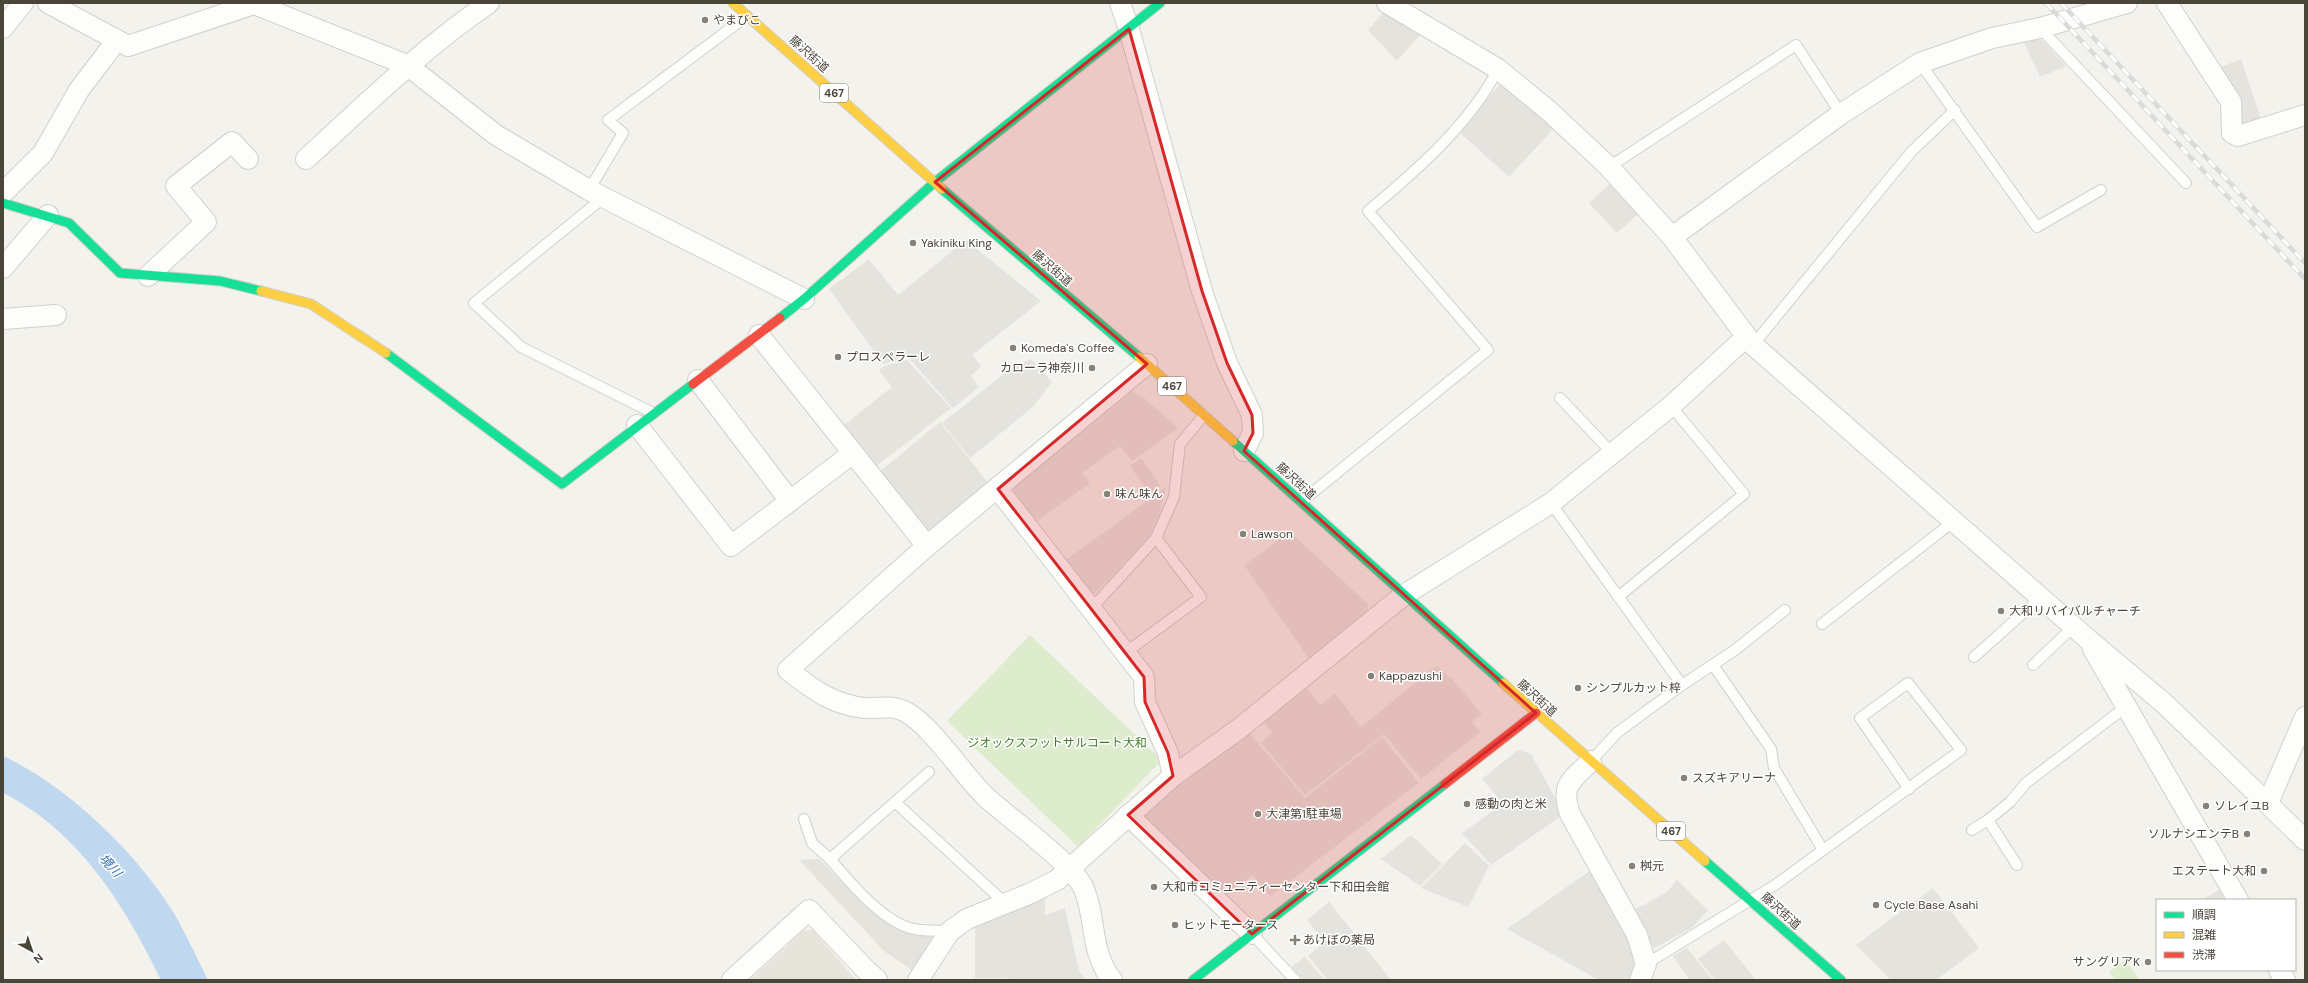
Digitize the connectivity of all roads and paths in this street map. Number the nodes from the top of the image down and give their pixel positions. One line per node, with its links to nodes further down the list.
1 (23, 3): 12 (street)
2 (48, 3): 15 (street)
3 (255, 3): 15 (street); 17 (street)
4 (489, 3): 17 (street)
5 (733, 3): 11 (main road, 藤沢街道 / 467)
6 (1120, 3): 14 (street)
7 (1160, 3): 14 (main road)
8 (1387, 3): 18 (street)
9 (2127, 3): 13 (street)
10 (2167, 3): 21 (street)
11 (747, 16): 25 (main road, 藤沢街道 / 467); 29 (lane)
12 (3, 28)
13 (2040, 28): 16 (street); 26 (lane)
14 (1129, 29): 25 (main road); 47 (street)
15 (117, 40): 28 (street)
16 (1920, 63): 19 (lane); 20 (street)
17 (407, 66): 23 (street); 29 (street)
18 (1498, 69): 24 (street); 52 (lane)
19 (1955, 110): 27 (lane); 39 (lane)
20 (1841, 114): 24 (lane); 32 (street)
21 (2305, 115)
22 (248, 159): 34 (street)
23 (306, 159)
24 (1609, 167): 32 (street)
25 (935, 182): 35 (main road); 40 (main road, 藤沢街道 / 467)
26 (2186, 183)
27 (2101, 190)
28 (3, 193)
29 (596, 194): 35 (street); 44 (lane)
30 (3, 204): 31 (main road)
31 (48, 215): 33 (street); 34 (main road)
32 (1672, 237): 39 (street)
33 (3, 268)
34 (148, 276): 46 (main road)
35 (804, 299): 38 (main road)
36 (56, 315): 37 (street)
37 (3, 319)
38 (759, 335): 41 (main road); 48 (street)
39 (1750, 341): 43 (street); 54 (street)
40 (1147, 364): 45 (main road, 藤沢街道 / 467); 50 (street)
41 (698, 380): 44 (main road); 51 (street)
42 (1560, 398): 49 (lane)
43 (1671, 406): 49 (street); 58 (lane)
44 (653, 413): 46 (main road)
45 (1204, 415): 47 (main road, 藤沢街道 / 467); 55 (lane)
46 (638, 425): 51 (street)
47 (1244, 451): 52 (main road, 藤沢街道 / 467)
48 (853, 453): 51 (street); 56 (street)
49 (1613, 454): 53 (street)
50 (998, 489): 56 (street); 60 (street)
51 (790, 501)
52 (1301, 502): 57 (main road, 藤沢街道 / 467)
53 (1551, 503): 57 (street); 58 (lane)
54 (1954, 521): 59 (street); 62 (lane)
55 (1156, 538): 60 (lane); 65 (lane)
56 (927, 546): 87 (street)
57 (1404, 595): 71 (main road, 藤沢街道 / 467); 75 (street)
58 (1618, 597): 69 (lane)
59 (2041, 597): 63 (street); 66 (lane)
60 (1092, 608): 65 (street)
61 (1785, 610): 67 (lane)
62 (1822, 624)
63 (2073, 627): 64 (street); 68 (lane)
64 (2090, 642): 70 (street); 78 (street)
65 (1125, 653): 75 (street)
66 (1974, 657)
67 (1713, 665): 69 (lane); 84 (lane)
68 (2033, 665)
69 (1682, 685): 73 (lane)
70 (2127, 706): 81 (lane); 88 (street)
71 (1536, 713): 73 (main road, 藤沢街道 / 467); 92 (main road)
72 (2305, 717): 78 (street)
73 (1591, 761): 89 (main road, 藤沢街道 / 467); 94 (street)
74 (929, 772): 77 (lane)
75 (1173, 776): 79 (street)
76 (1909, 789): 76 (lane); 84 (lane)
77 (896, 802): 85 (lane); 90 (lane)
78 (2268, 803): 83 (street)
79 (1128, 815): 87 (street); 92 (street)
80 (804, 819): 85 (lane)
81 (1988, 820): 82 (lane); 86 (lane)
82 (1972, 830)
83 (2305, 840)
84 (1823, 850): 89 (lane)
85 (830, 859): 91 (lane)
86 (2017, 865)
87 (1069, 869): 90 (street); 98 (street)
88 (2237, 899)
89 (1751, 901): 94 (lane); 101 (main road, 藤沢街道 / 467)
90 (1005, 903): 91 (street)
91 (950, 931): 97 (street)
92 (1252, 934): 99 (main road); 100 (lane)
93 (2280, 971): 102 (street)
94 (1643, 972)
95 (732, 980): 96 (street)
96 (877, 980)
97 (918, 980)
98 (1112, 980)
99 (1193, 980)
100 (1295, 980)
101 (1841, 980)
102 (2284, 980)

